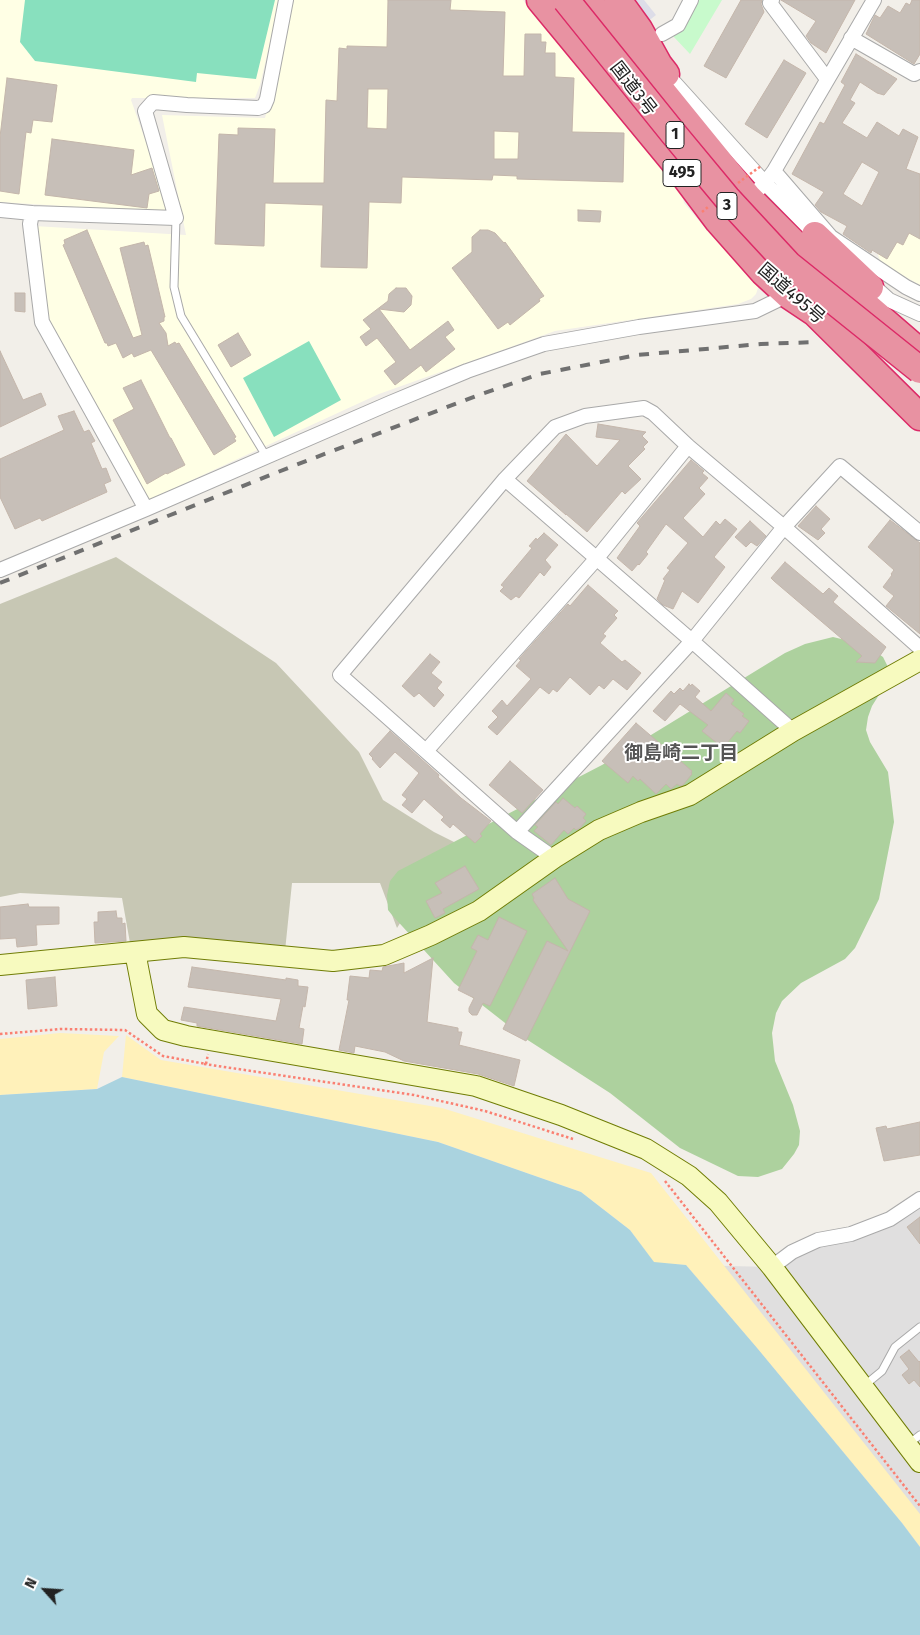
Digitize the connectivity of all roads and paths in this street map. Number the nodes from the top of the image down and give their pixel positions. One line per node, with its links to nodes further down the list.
1 (286, 0): 21 (street)
2 (540, 0): 9 (highway, 国道495号 / 495)
3 (583, 0): 29 (highway, 1)
4 (588, 0): 16 (highway, 国道3号 / 3)
5 (618, 0): 12 (highway, 495)
6 (691, 0): 10 (street)
7 (772, 0): 14 (street)
8 (874, 0): 11 (street)
9 (563, 8): 15 (highway, 国道495号 / 495); 24 (highway, 国道495号 / 495); 30 (highway, 1, bridge)
10 (662, 34)
11 (851, 38): 13 (street); 14 (street)
12 (659, 66): 16 (highway, 495); 18 (street)
13 (920, 71)
14 (827, 79): 17 (street)
15 (642, 99): 25 (highway, 国道3号 / 3)
16 (724, 168): 18 (highway, 国道3号 / 3)
17 (774, 171): 18 (street); 23 (street)
18 (757, 190): 22 (highway, 国道3号 / 3)
19 (0, 210): 20 (street)
20 (32, 213): 21 (street); 37 (street)
21 (176, 218): 35 (lane)
22 (805, 239): 26 (street); 27 (highway); 28 (highway, 国道3号 / 3)
23 (920, 294)
24 (788, 295): 25 (highway, 国道495号 / 495); 35 (street)
25 (819, 308): 31 (highway, 国道3号 / 3); 32 (highway); 33 (highway, 国道495号 / 495)
26 (920, 314)
27 (920, 330)
28 (920, 352)
29 (920, 356)
30 (920, 370)
31 (920, 384)
32 (920, 401)
33 (920, 416)
34 (688, 446): 36 (street); 38 (street); 40 (street)
35 (266, 456): 37 (street)
36 (505, 479): 40 (street); 46 (street)
37 (146, 509): 41 (street)
38 (784, 527): 39 (street); 42 (street); 43 (street)
39 (920, 533)
40 (597, 558): 42 (street); 46 (street)
41 (0, 570)
42 (692, 641): 45 (street); 47 (street)
43 (920, 648)
44 (920, 660): 45 (street)
45 (793, 731): 48 (street)
46 (426, 750): 47 (street)
47 (517, 832): 48 (street)
48 (554, 858): 49 (street)
49 (135, 952): 50 (street); 52 (street)
50 (0, 965)
51 (0, 1034): 53 (path)
52 (210, 1040): 53 (path); 57 (street)
53 (204, 1064): 54 (path)
54 (577, 1140)
55 (662, 1177): 62 (path)
56 (920, 1199): 57 (street)
57 (772, 1267): 59 (street)
58 (920, 1328): 59 (lane)
59 (863, 1387): 60 (street)
60 (914, 1440): 61 (street)
61 (920, 1462)
62 (920, 1506)

